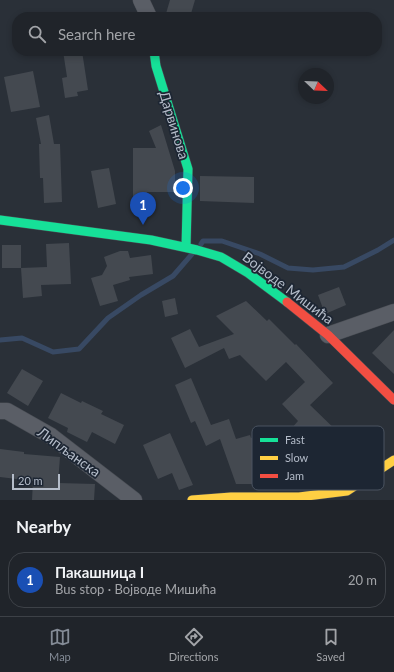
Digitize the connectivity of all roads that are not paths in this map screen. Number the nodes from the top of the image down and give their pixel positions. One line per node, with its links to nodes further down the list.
1 (141, 0): 2 (street)
2 (147, 12)
3 (155, 56): 5 (street, Дарвинова)
4 (0, 220): 5 (street, Војводе Мишића)
5 (186, 247): 7 (street, Војводе Мишића)
6 (394, 312): 7 (street)
7 (328, 335): 8 (street, Војводе Мишића)
8 (394, 400)
9 (0, 411): 13 (street, Липљанска)
10 (394, 460): 11 (street)
11 (384, 467)
12 (349, 490): 14 (street)
13 (134, 500)
14 (192, 500)

